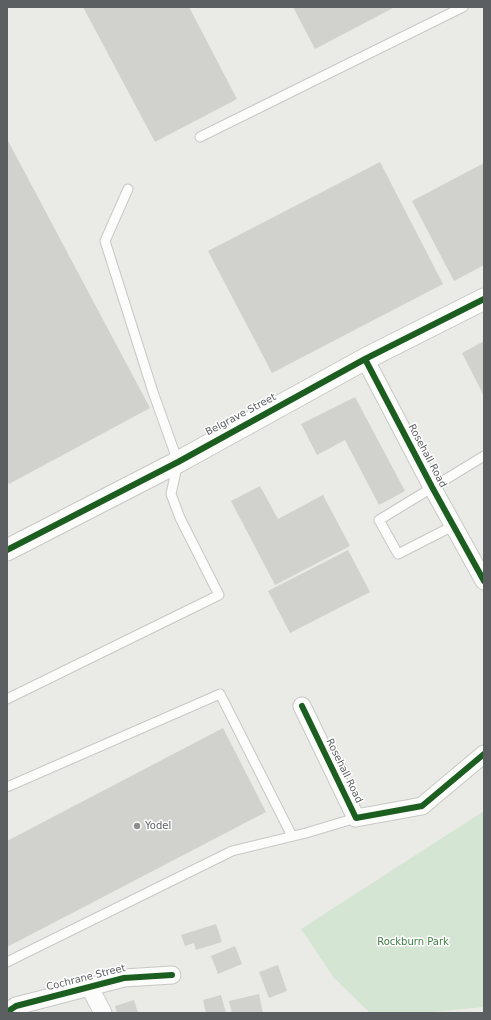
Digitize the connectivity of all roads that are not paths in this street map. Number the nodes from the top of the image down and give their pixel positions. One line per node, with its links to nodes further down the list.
1 (463, 7): 2 (lane)
2 (200, 137)
3 (128, 189): 7 (lane)
4 (484, 299): 5 (street, Belgrave Street)
5 (365, 359): 7 (street, Belgrave Street); 8 (street, Rosehall Road)
6 (484, 456): 8 (lane)
7 (178, 462): 10 (street, Belgrave Street); 12 (lane)
8 (432, 488): 9 (street, Rosehall Road); 9 (lane)
9 (453, 526): 11 (street, Rosehall Road)
10 (7, 550)
11 (484, 581)
12 (7, 700)
13 (302, 706): 16 (street, Rosehall Road)
14 (484, 754): 16 (street, Rosehall Road)
15 (7, 787): 17 (lane)
16 (356, 818): 17 (lane)
17 (292, 836): 18 (lane)
18 (7, 962)
19 (172, 975): 20 (street, Cochrane Street)
20 (90, 986): 21 (street, Cochrane Street); 22 (street)
21 (7, 1012)
22 (103, 1013)

